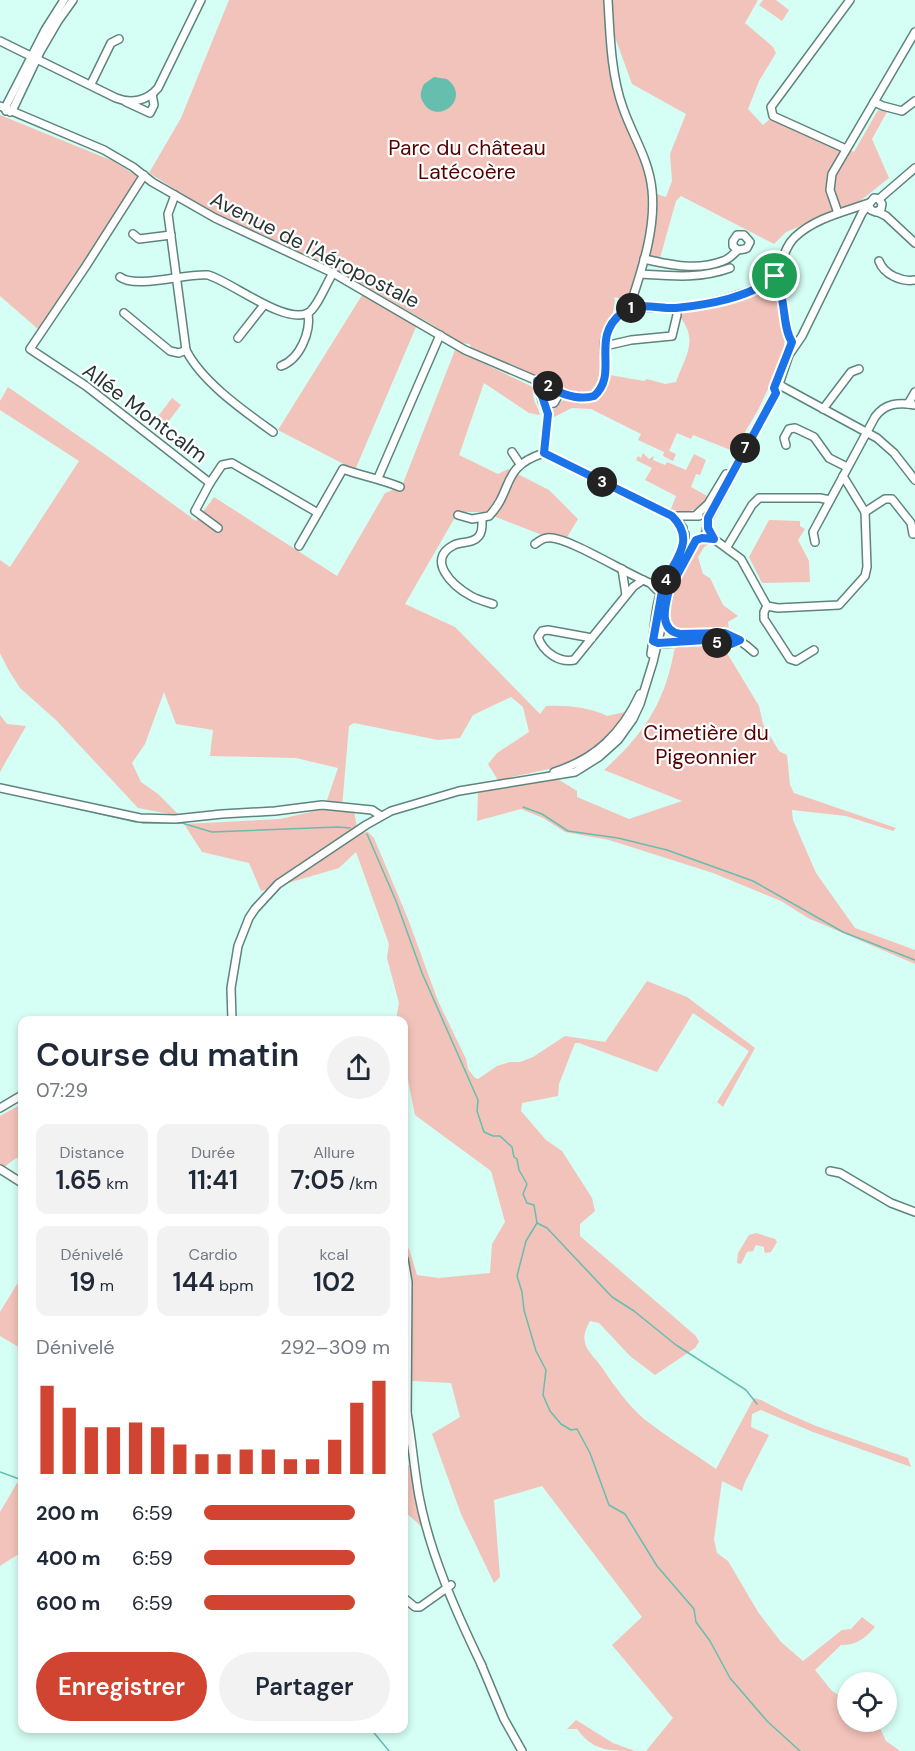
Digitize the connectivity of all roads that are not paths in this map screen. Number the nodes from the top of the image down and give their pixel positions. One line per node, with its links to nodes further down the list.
1 (64, 0): 9 (street)
2 (73, 0): 9 (street)
3 (201, 0): 11 (street)
4 (608, 0): 30 (street)
5 (850, 0): 16 (street)
6 (915, 32): 14 (street)
7 (119, 39): 10 (street)
8 (0, 41): 9 (street)
9 (34, 58): 10 (street); 15 (street)
10 (91, 84): 12 (street)
11 (152, 94): 12 (street); 12 (street)
12 (123, 101)
13 (915, 101): 14 (street)
14 (874, 102): 16 (street)
15 (5, 110): 18 (street, Avenue de l'Aéropostale)
16 (846, 150): 22 (street)
17 (915, 168): 20 (street)
18 (144, 175): 19 (street, Avenue de l'Aéropostale); 71 (street, Allée Montcalm)
19 (175, 195): 27 (street); 33 (street, Avenue de l'Aéropostale)
20 (881, 202): 21 (street); 21 (street); 23 (street)
21 (872, 208): 22 (street); 23 (street); 46 (street)
22 (838, 213): 35 (street)
23 (893, 222): 25 (street)
24 (914, 230): 25 (street)
25 (904, 232): 28 (street)
26 (133, 234): 27 (street)
27 (171, 235): 37 (street)
28 (915, 243)
29 (738, 250): 30 (street)
30 (644, 259): 34 (street)
31 (879, 261): 38 (street)
32 (730, 268): 34 (street)
33 (333, 273): 43 (street); 44 (street, Avenue de l'Aéropostale)
34 (641, 274): 41 (street)
35 (775, 276): 40 (street); 46 (street)
36 (120, 277): 37 (street)
37 (176, 278): 39 (street); 48 (street)
38 (915, 280)
39 (264, 305): 43 (street); 45 (street)
40 (676, 308): 41 (street); 47 (street)
41 (631, 309): 47 (street, Avenue de l'Aéropostale)
42 (124, 313): 48 (street)
43 (308, 313): 49 (street)
44 (440, 334): 51 (street, Avenue de l'Aéropostale); 69 (street)
45 (238, 338)
46 (795, 342): 52 (street)
47 (605, 346): 53 (street, Avenue de l'Aéropostale)
48 (186, 350): 61 (street)
49 (281, 366)
50 (859, 369): 59 (street)
51 (537, 381): 53 (street, Avenue de l'Aéropostale); 55 (street)
52 (777, 388): 59 (street); 77 (street); 81 (street)
53 (553, 389): 55 (street); 57 (street)
54 (915, 392): 58 (street)
55 (541, 394): 56 (street)
56 (544, 402): 57 (street); 60 (street)
57 (554, 403): 60 (street)
58 (912, 404): 62 (street)
59 (822, 409): 62 (street)
60 (548, 414): 65 (street)
61 (273, 432)
62 (867, 433): 67 (street); 70 (street)
63 (786, 445): 67 (street)
64 (512, 452): 66 (street)
65 (544, 453): 66 (street); 78 (street)
66 (520, 464): 80 (street)
67 (847, 467): 68 (street)
68 (843, 476): 73 (street); 74 (street)
69 (378, 478): 72 (street); 75 (street)
70 (915, 480)
71 (210, 483): 75 (street, Allée Montcalm); 82 (street)
72 (400, 487)
73 (830, 500): 87 (street); 90 (street)
74 (865, 512): 84 (street); 97 (street)
75 (318, 513): 89 (street)
76 (458, 515): 80 (street)
77 (696, 515): 79 (street); 81 (street)
78 (672, 516): 79 (street); 83 (street)
79 (688, 517): 83 (street)
80 (482, 518): 96 (street)
81 (707, 525): 85 (street); 86 (street)
82 (218, 528)
83 (684, 531): 85 (street); 93 (street)
84 (913, 534)
85 (699, 539): 86 (street); 94 (street)
86 (714, 539): 90 (street)
87 (815, 542)
88 (535, 544): 91 (street)
89 (299, 546)
90 (727, 547): 97 (street)
91 (622, 569): 92 (street); 95 (street)
92 (646, 581): 93 (street); 94 (street); 95 (street)
93 (664, 583): 94 (street)
94 (665, 591): 98 (street); 102 (street)
95 (626, 595): 100 (street)
96 (493, 604)
97 (767, 606): 104 (street)
98 (664, 616): 99 (street); 102 (street)
99 (669, 629): 101 (street); 103 (street)
100 (592, 638): 100 (street)
101 (740, 640): 103 (street); 105 (street)
102 (656, 642): 103 (street); 107 (street)
103 (670, 642)
104 (814, 650)
105 (754, 652)
106 (0, 788): 107 (street)
107 (381, 816): 108 (street)
108 (231, 988): 109 (street); 110 (street)
109 (232, 1016)
110 (235, 1016)
111 (18, 1097): 112 (street)
112 (0, 1108)
113 (0, 1169): 115 (street)
114 (830, 1171): 116 (street)
115 (18, 1180)
116 (915, 1212)
117 (408, 1451): 118 (street)
118 (449, 1586): 119 (street); 120 (street)
119 (408, 1601)
120 (522, 1751)

